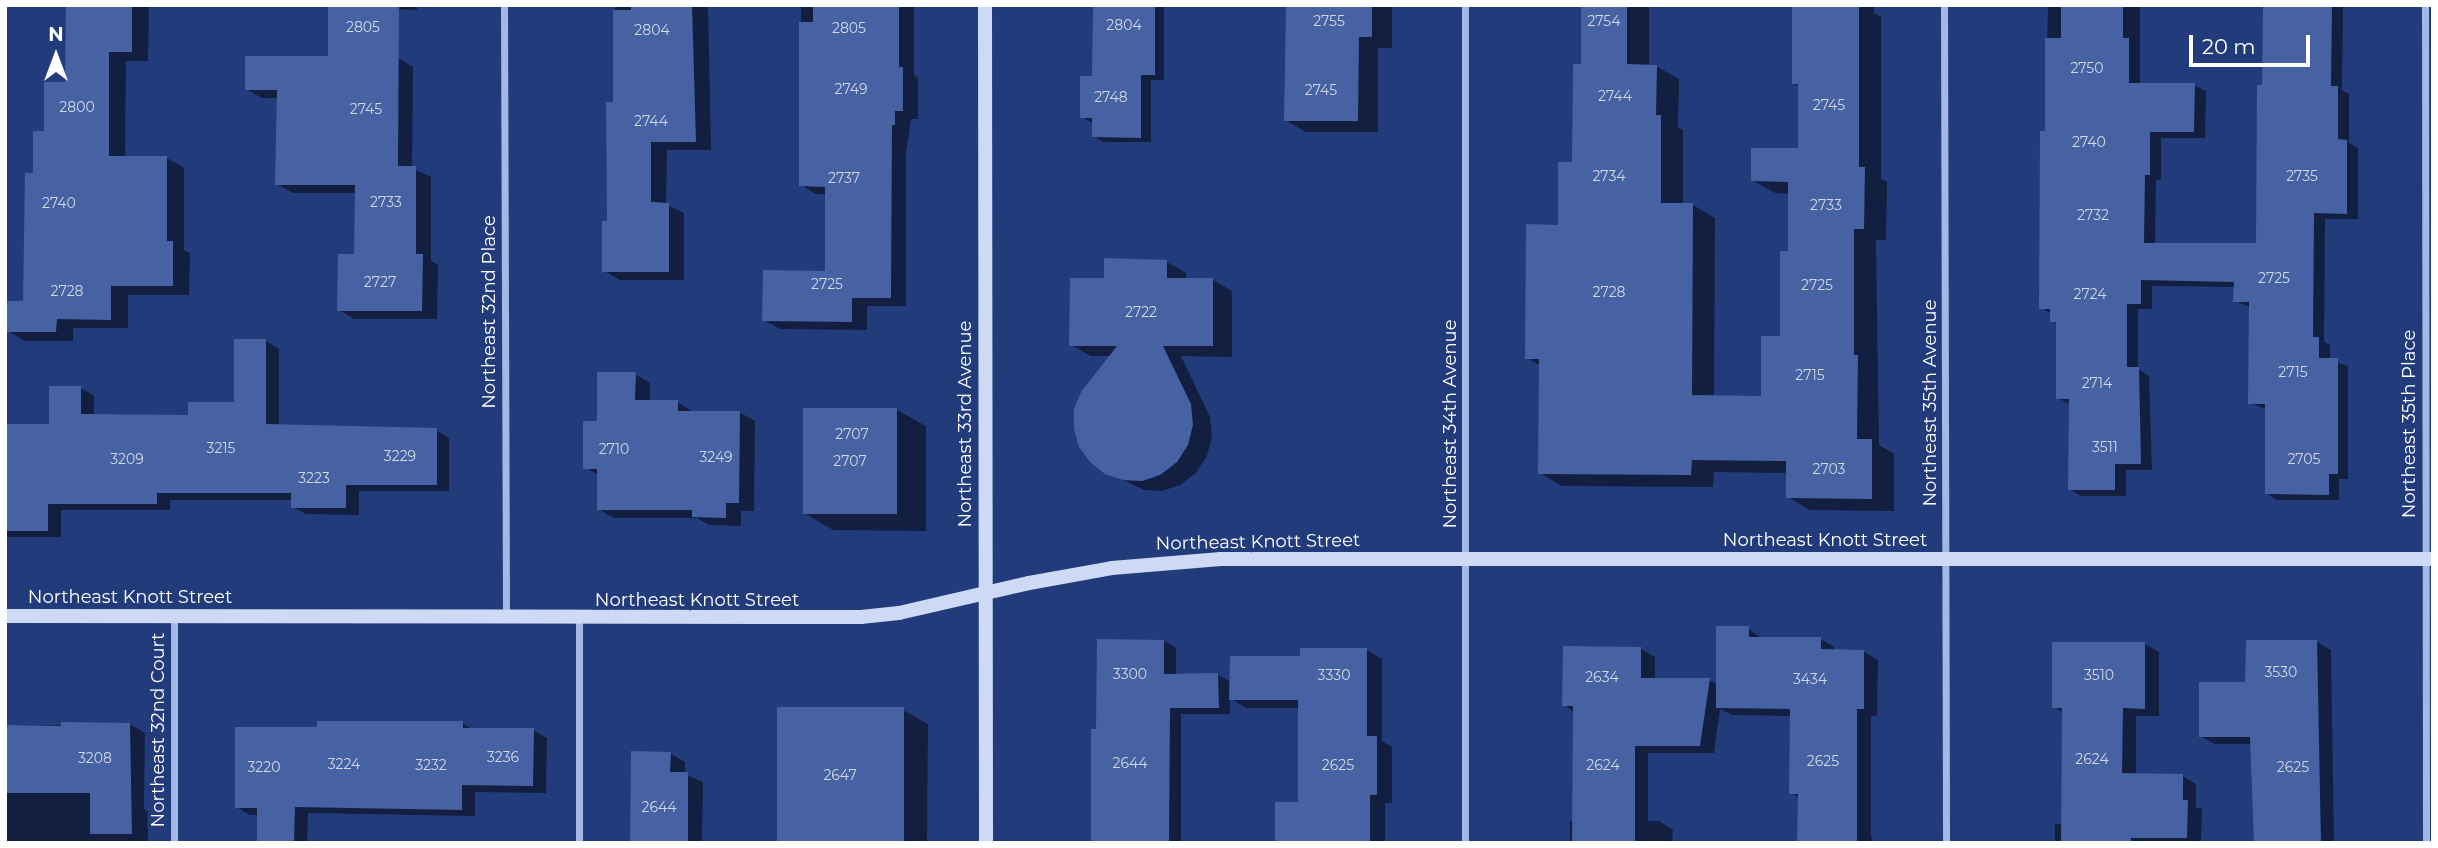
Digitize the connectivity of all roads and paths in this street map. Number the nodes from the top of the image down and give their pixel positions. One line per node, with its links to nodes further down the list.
1 (504, 5): 12 (street, Northeast 32nd Place)
2 (985, 5): 9 (street, Northeast 33rd Avenue)
3 (1465, 5): 6 (street, Northeast 34th Avenue)
4 (1944, 5): 7 (street, Northeast 35th Avenue)
5 (2425, 5): 8 (street, Northeast 35th Place)
6 (1465, 558): 7 (street, Northeast Knott Street); 9 (street, Northeast Knott Street); 17 (street, Northeast 34th Avenue)
7 (1946, 559): 8 (street, Northeast Knott Street); 18 (street, Northeast 35th Avenue)
8 (2429, 559): 19 (street, Northeast 35th Place)
9 (985, 593): 13 (street, Northeast Knott Street); 16 (street, Northeast 33rd Avenue)
10 (5, 616): 11 (street, Northeast Knott Street)
11 (174, 617): 12 (street, Northeast Knott Street); 14 (street, Northeast 32nd Court)
12 (506, 618): 13 (street, Northeast Knott Street)
13 (579, 618): 15 (street)
14 (174, 843)
15 (579, 843)
16 (986, 843)
17 (1465, 843)
18 (1946, 843)
19 (2426, 843)

